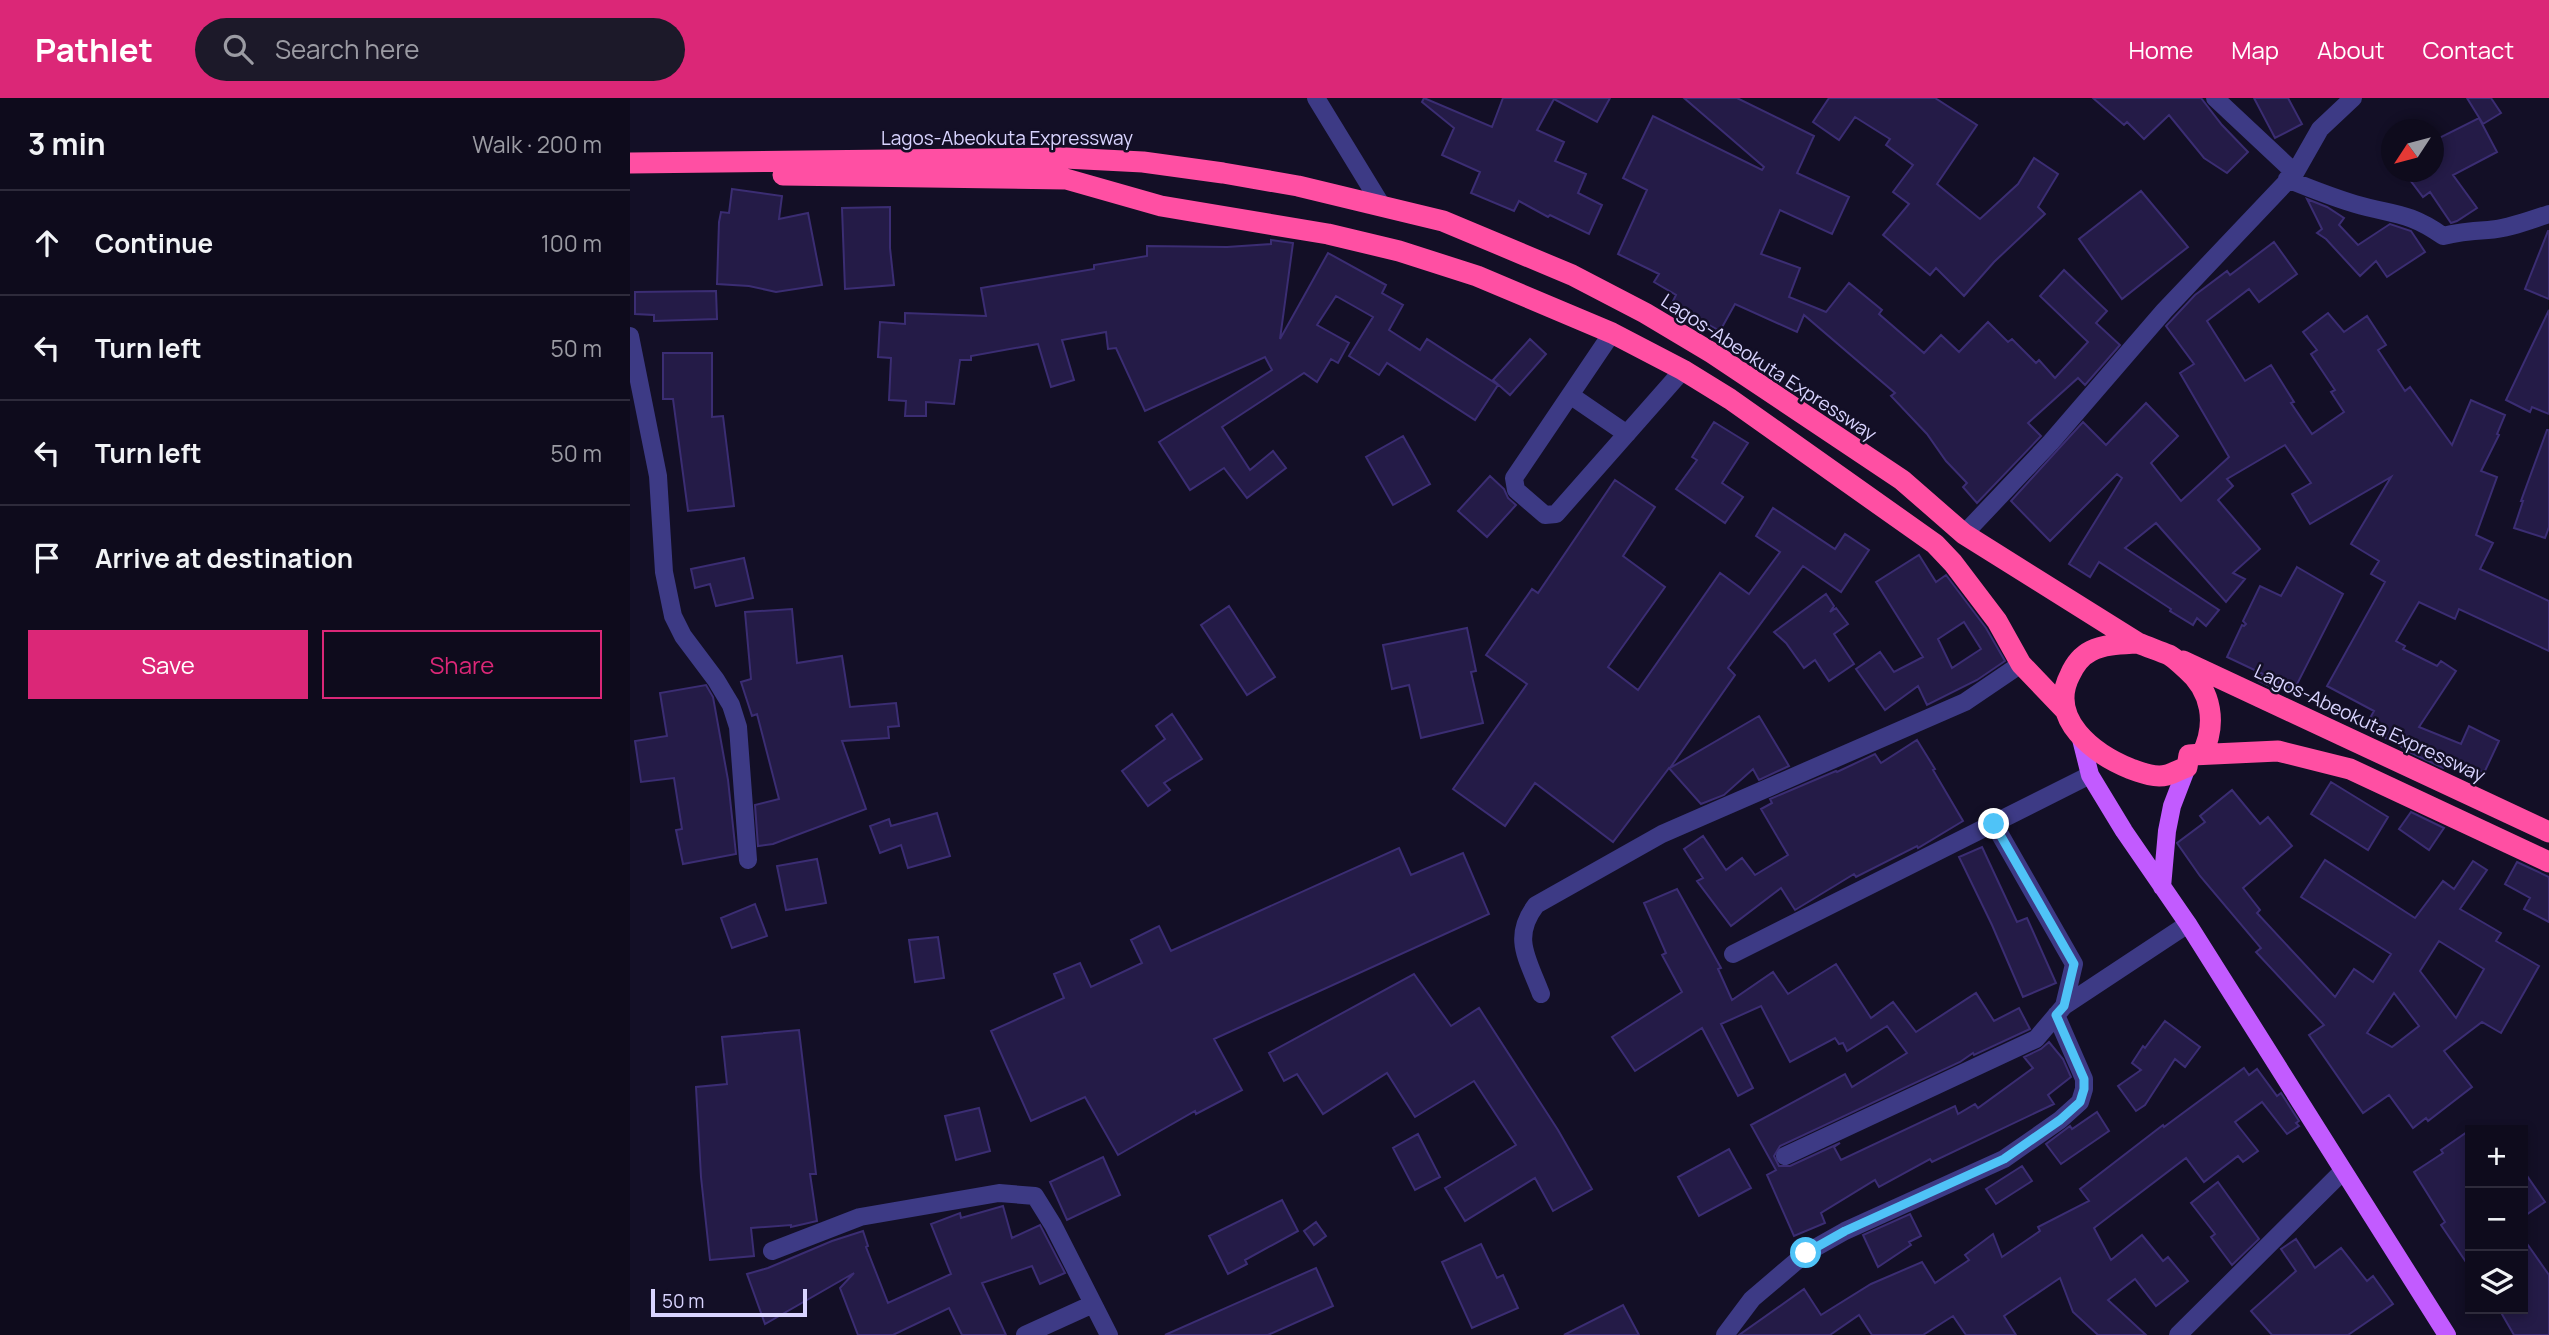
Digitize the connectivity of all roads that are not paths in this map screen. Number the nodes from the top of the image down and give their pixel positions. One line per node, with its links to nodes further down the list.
1 (1316, 98): 7 (street)
2 (2215, 98): 6 (street)
3 (2353, 98): 6 (street)
4 (630, 163): 7 (highway, Lagos-Abeokuta Expressway)
5 (630, 173): 9 (highway, Lagos-Abeokuta Expressway)
6 (2291, 176): 8 (street); 14 (street)
7 (1382, 206): 14 (highway, Lagos-Abeokuta Expressway)
8 (2549, 214)
9 (1612, 333): 11 (highway, Lagos-Abeokuta Expressway); 12 (street)
10 (630, 336): 24 (street)
11 (1683, 370): 13 (street); 17 (highway, Lagos-Abeokuta Expressway)
12 (1570, 395): 13 (street); 13 (street)
13 (1627, 434)
14 (1964, 534): 15 (highway, Lagos-Abeokuta Expressway)
15 (2138, 643): 16 (highway); 18 (highway)
16 (2171, 655): 20 (highway); 23 (highway, Lagos-Abeokuta Expressway)
17 (2021, 664): 18 (highway, Lagos-Abeokuta Expressway); 29 (street)
18 (2064, 709): 19 (highway)
19 (2081, 739): 20 (highway); 21 (main road)
20 (2188, 761): 25 (highway); 26 (main road)
21 (2090, 775): 22 (street); 26 (main road)
22 (1994, 824): 28 (street); 30 (street)
23 (2549, 832)
24 (748, 860)
25 (2549, 862)
26 (2162, 887): 27 (main road)
27 (2188, 924): 30 (street); 32 (main road)
28 (1733, 954)
29 (1541, 994)
30 (2060, 1011): 31 (street); 37 (street)
31 (1786, 1156)
32 (2342, 1172): 38 (street); 39 (main road)
33 (772, 1251): 34 (street)
34 (1093, 1304): 35 (street); 36 (street)
35 (1025, 1335)
36 (1109, 1335)
37 (1725, 1335)
38 (2178, 1335)
39 (2446, 1335)

